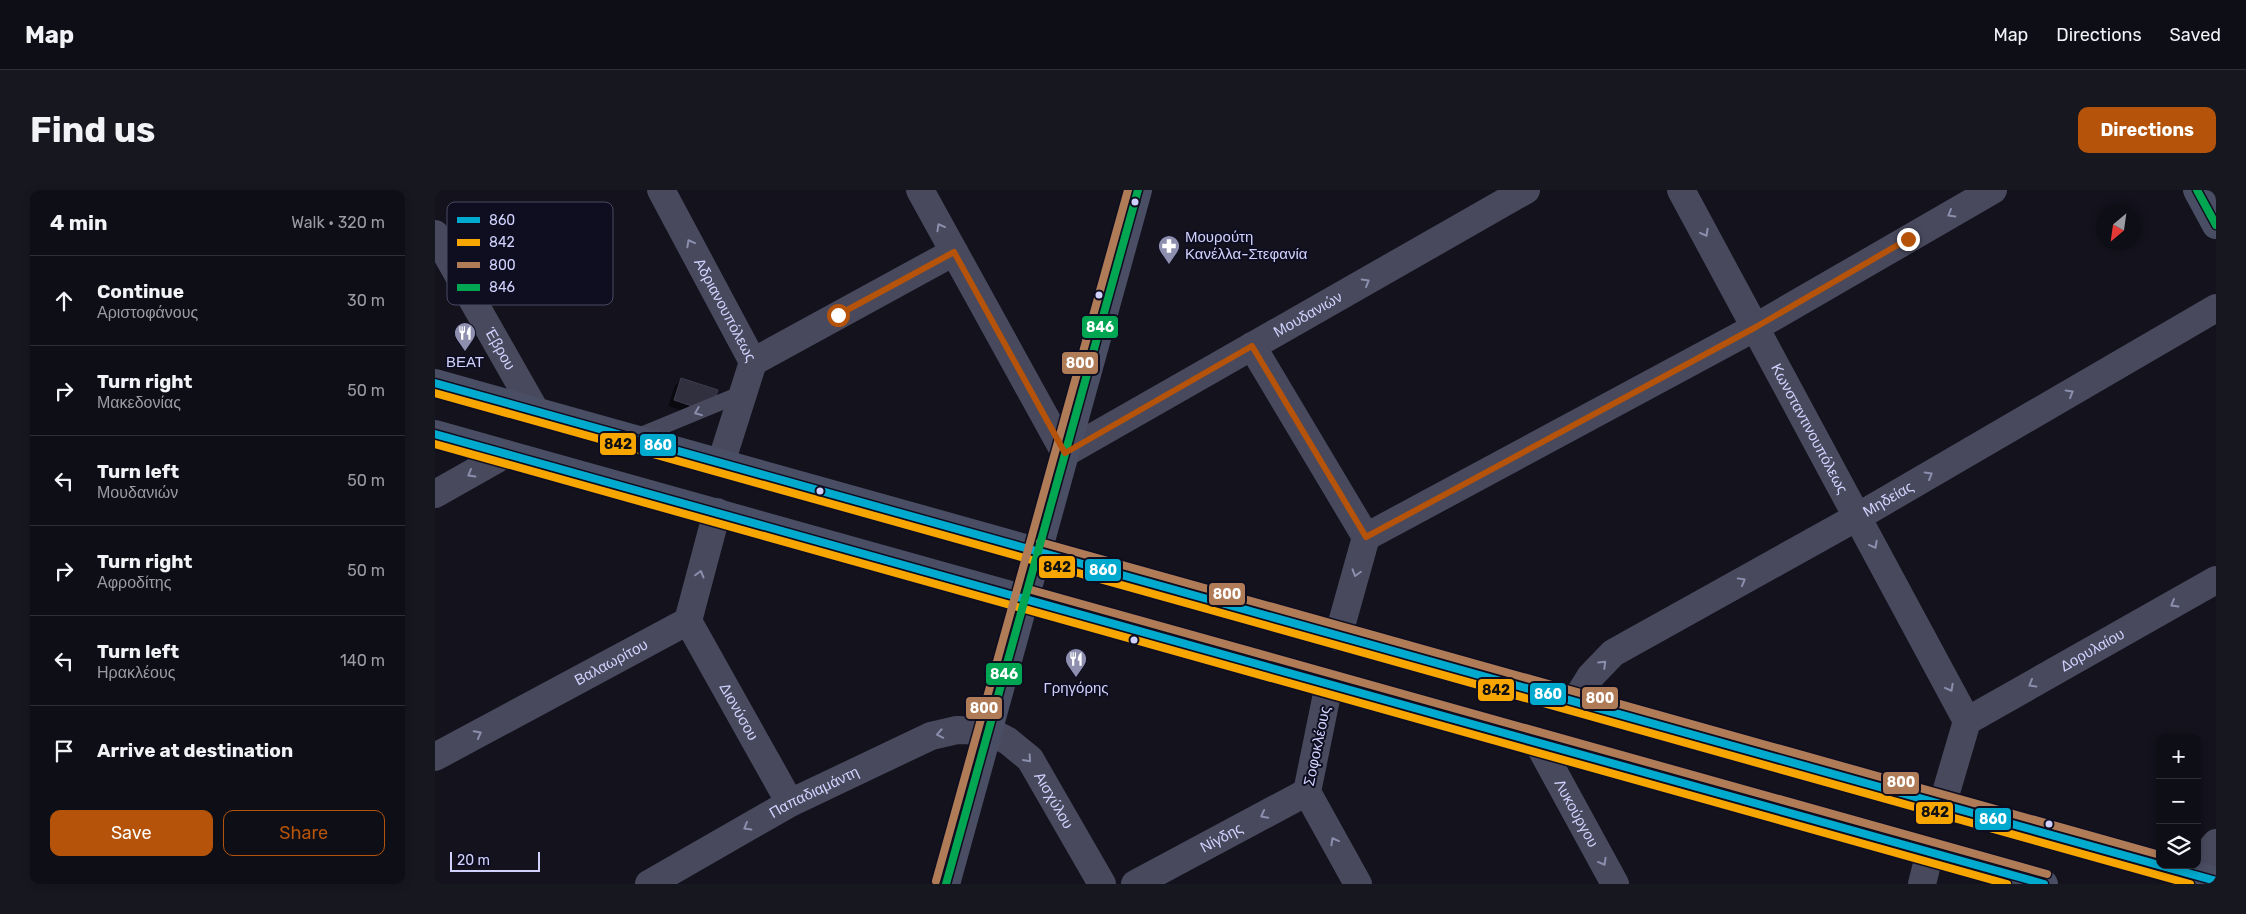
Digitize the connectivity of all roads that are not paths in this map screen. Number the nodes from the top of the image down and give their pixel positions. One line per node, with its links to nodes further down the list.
1 (661, 190): 16 (street, Αδριανουπόλεως, one-way to 1)
2 (920, 190): 10 (street, one-way to 2)
3 (1138, 190): 22 (main road)
4 (1526, 190): 15 (street, Μουδανιών, one-way to 4)
5 (1681, 190): 14 (street, Κωνσταντινουπόλεως, one-way to 14)
6 (1993, 190): 14 (street, one-way to 14)
7 (2197, 190): 8 (main road)
8 (2216, 225)
9 (435, 234): 11 (street, Έβρου)
10 (954, 252): 16 (street); 22 (street)
11 (447, 255)
12 (475, 305): 19 (street, Έβρου)
13 (2216, 308): 27 (street, Μηδείας, one-way to 13)
14 (1756, 327): 27 (street, Κωνσταντινουπόλεως); 28 (street)
15 (1252, 346): 22 (street, Μουδανιών); 28 (street)
16 (753, 362): 18 (street, Αδριανουπόλεως)
17 (435, 383): 19 (main road)
18 (743, 394): 21 (lane, one-way to 21); 24 (street, Αδριανουπόλεως)
19 (536, 412): 21 (main road)
20 (435, 434): 23 (main road)
21 (632, 439): 24 (main road)
22 (1065, 453): 29 (main road)
23 (506, 454): 25 (street, one-way to 25); 26 (main road)
24 (721, 464): 29 (main road)
25 (435, 494)
26 (717, 512): 31 (main road); 32 (street, one-way to 26)
27 (1859, 516): 35 (street, Μηδείας, one-way to 27); 36 (street, Κωνσταντινουπόλεως, one-way to 36)
28 (1366, 537): 33 (street, one-way to 33)
29 (1037, 552): 31 (main road); 33 (main road)
30 (2216, 580): 36 (street, Δορυλαίου, one-way to 36)
31 (1025, 599): 34 (main road); 37 (main road)
32 (688, 620): 39 (street, Βαλαωρίτου, one-way to 32); 41 (street, Διονύσου)
33 (1338, 637): 35 (main road)
34 (1329, 684): 38 (main road); 40 (street, Σοφοκλέους)
35 (1574, 703): 42 (main road)
36 (1967, 721): 42 (street)
37 (989, 731): 41 (street, Παπαδιαμάντη, one-way to 41); 47 (main road); 48 (street, Αισχύλου, one-way to 48)
38 (1538, 743): 44 (main road); 51 (street, Λυκούργου, one-way to 51)
39 (435, 757)
40 (1307, 792): 49 (street, Νίγδης, one-way to 49); 50 (street, Σοφοκλέους, one-way to 40)
41 (790, 803): 46 (street, Παπαδιαμάντη, one-way to 46)
42 (1942, 806): 45 (main road)
43 (2216, 843): 45 (street)
44 (1930, 852): 52 (street); 53 (main road)
45 (2209, 880)
46 (649, 884)
47 (946, 884)
48 (1102, 884)
49 (1135, 884)
50 (1358, 884)
51 (1615, 884)
52 (1922, 884)
53 (2044, 884)

